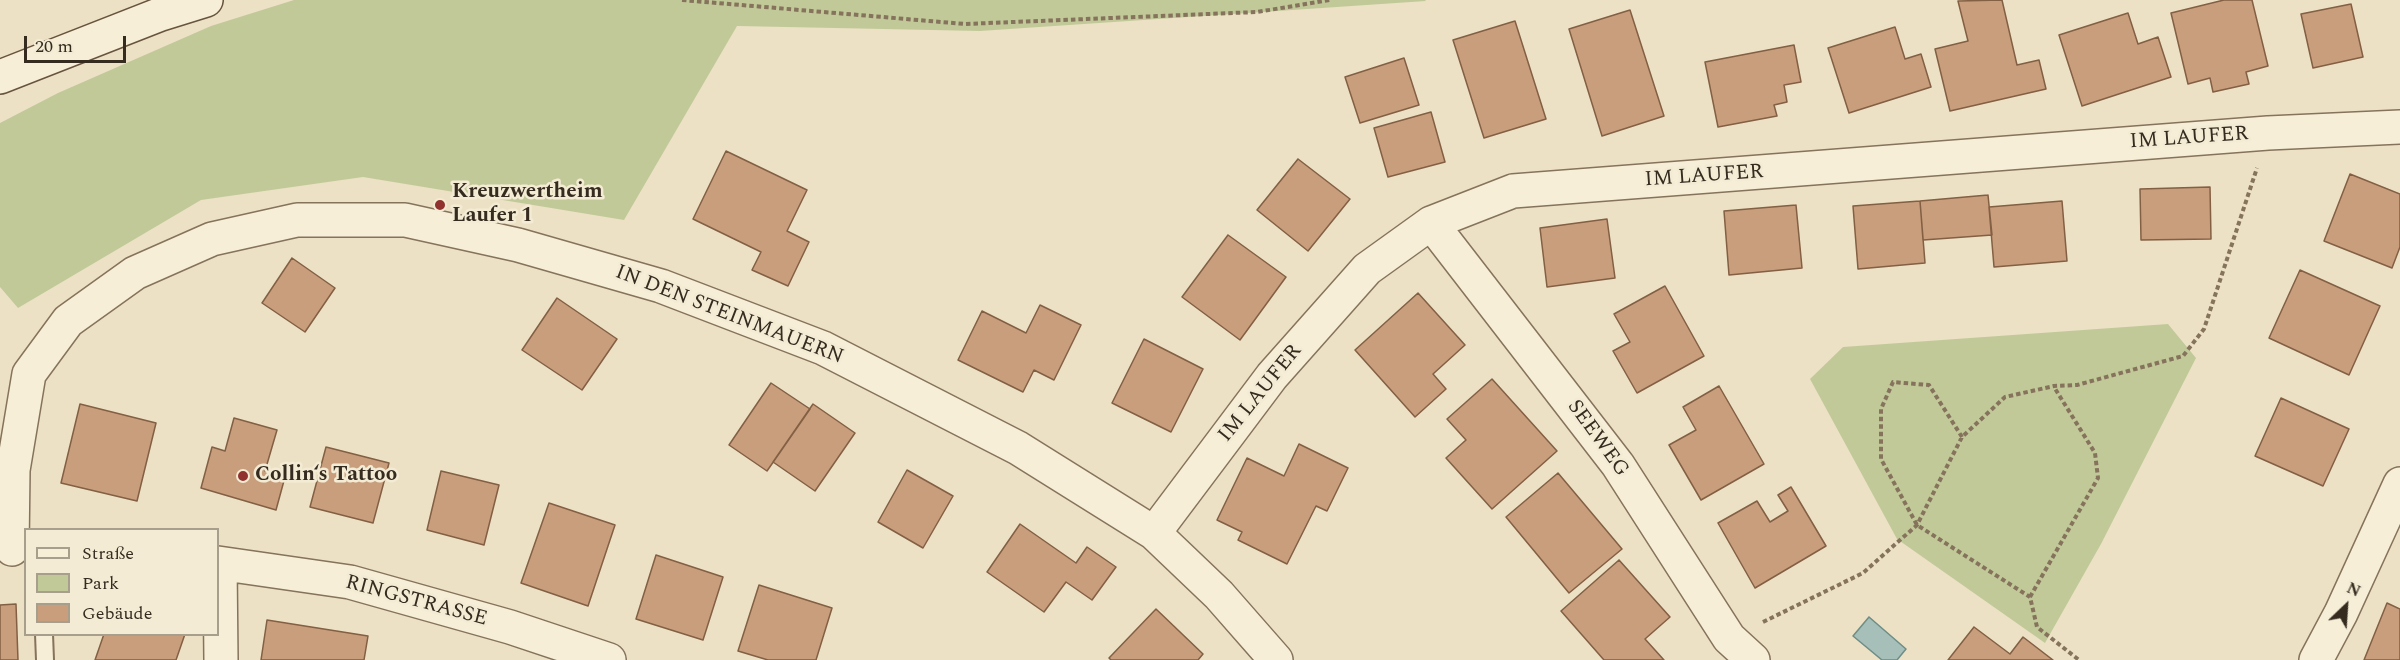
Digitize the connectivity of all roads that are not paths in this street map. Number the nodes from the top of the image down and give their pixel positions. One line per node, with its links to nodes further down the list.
1 (206, 0): 2 (street)
2 (0, 76)
3 (2400, 127): 4 (street, IM LAUFER)
4 (1431, 223): 6 (street, IM LAUFER); 14 (street, SEEWEG)
5 (2400, 484): 15 (street)
6 (1154, 532): 7 (street, IN DEN STEINMAUERN); 13 (street, IN DEN STEINMAUERN)
7 (13, 549)
8 (219, 564): 11 (street); 12 (street, RINGSTRASSE)
9 (44, 636): 10 (lane)
10 (45, 660)
11 (221, 660)
12 (609, 660)
13 (1276, 660)
14 (1753, 660)
15 (2316, 660)

